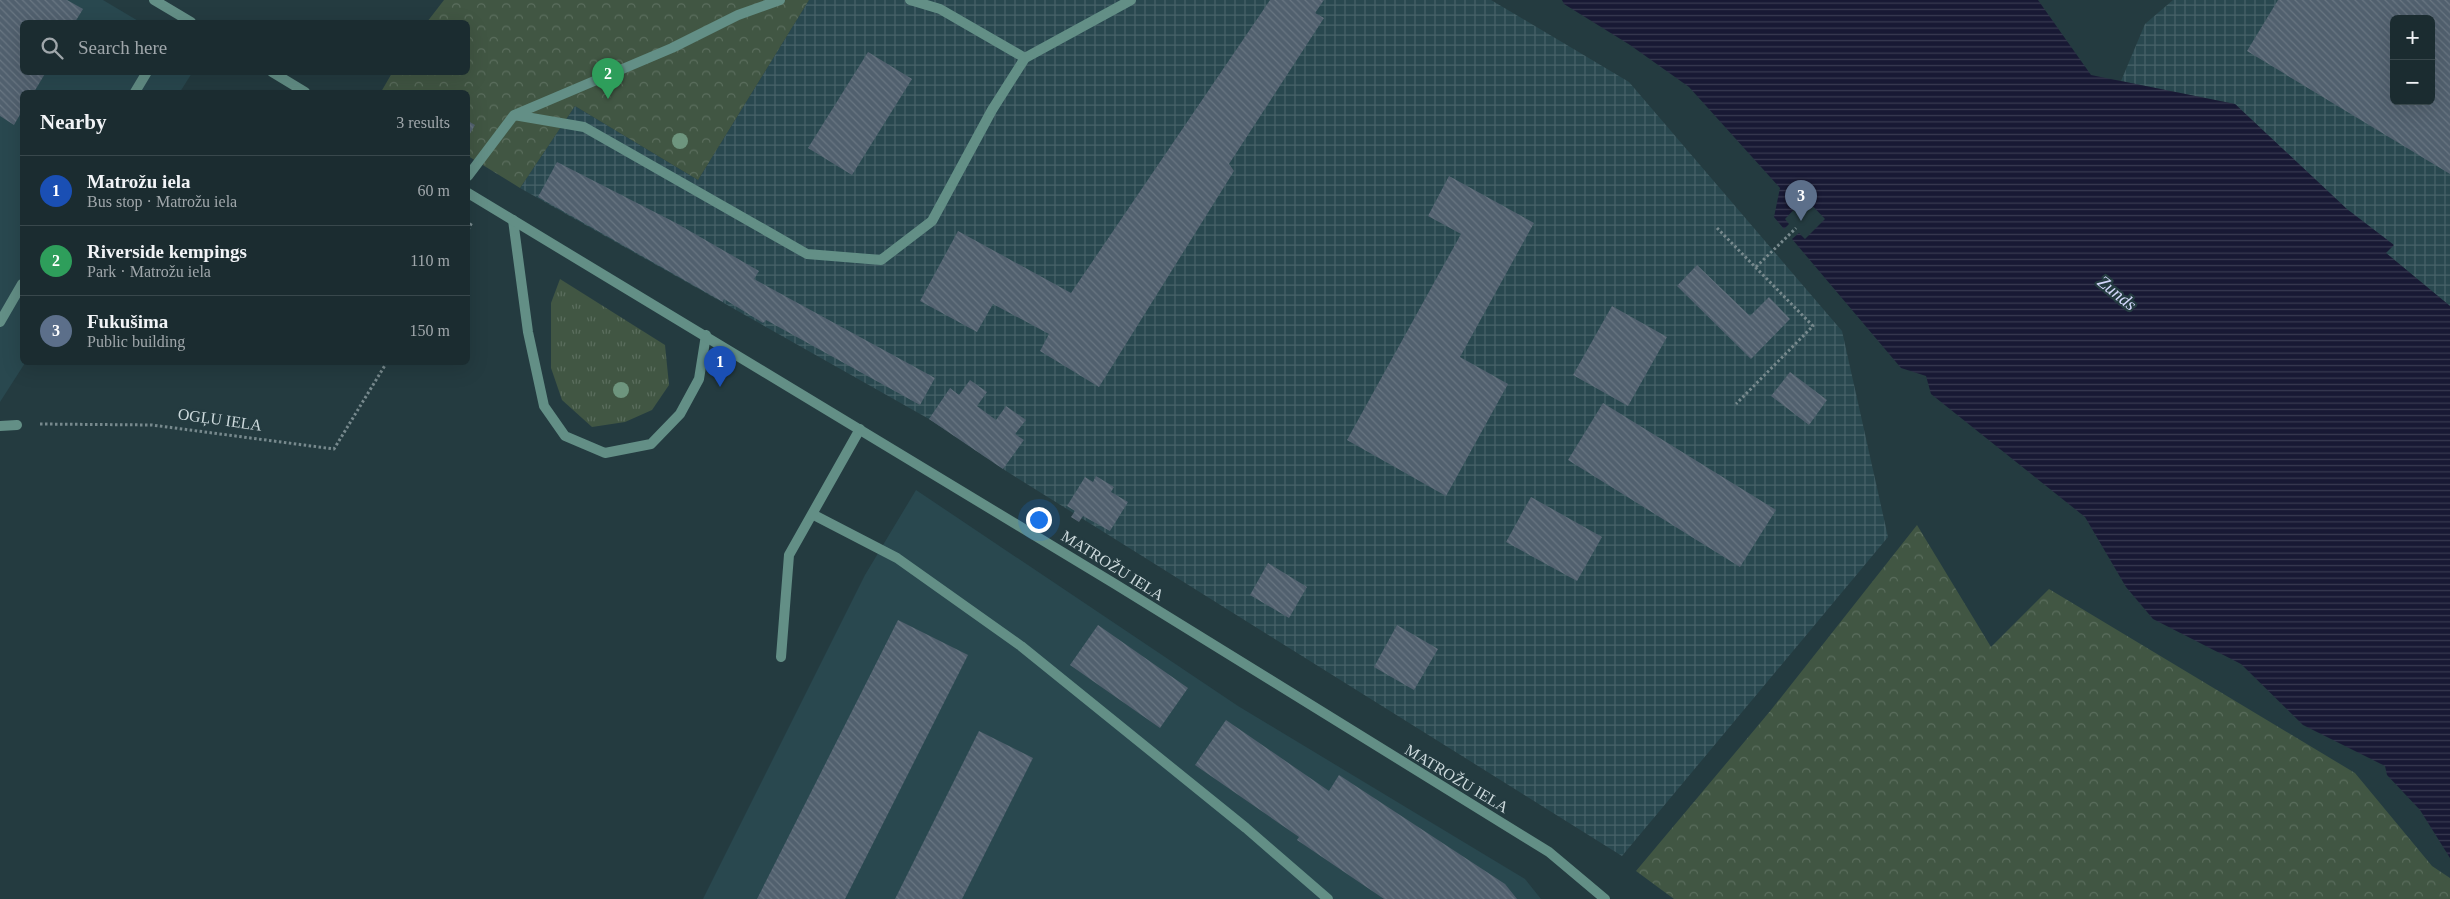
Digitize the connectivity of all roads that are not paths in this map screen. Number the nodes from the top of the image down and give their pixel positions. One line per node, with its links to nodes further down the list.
1 (154, 0): 5 (street)
2 (780, 0): 11 (street)
3 (910, 0): 6 (street)
4 (1131, 0): 6 (street)
5 (179, 19)
6 (1024, 58): 11 (street)
7 (145, 75): 9 (street)
8 (277, 75): 10 (street)
9 (137, 90)
10 (302, 90)
11 (514, 115): 12 (street)
12 (470, 173)
13 (470, 193): 14 (street, MATROŽU IELA)
14 (513, 220): 17 (street, MATROŽU IELA); 17 (street)
15 (20, 287): 16 (street)
16 (0, 322)
17 (706, 335): 20 (street, MATROŽU IELA)
18 (18, 425): 19 (street)
19 (0, 426)
20 (860, 429): 21 (street); 24 (street, MATROŽU IELA)
21 (812, 514): 22 (street); 23 (street)
22 (781, 657)
23 (1328, 899)
24 (1605, 899)

